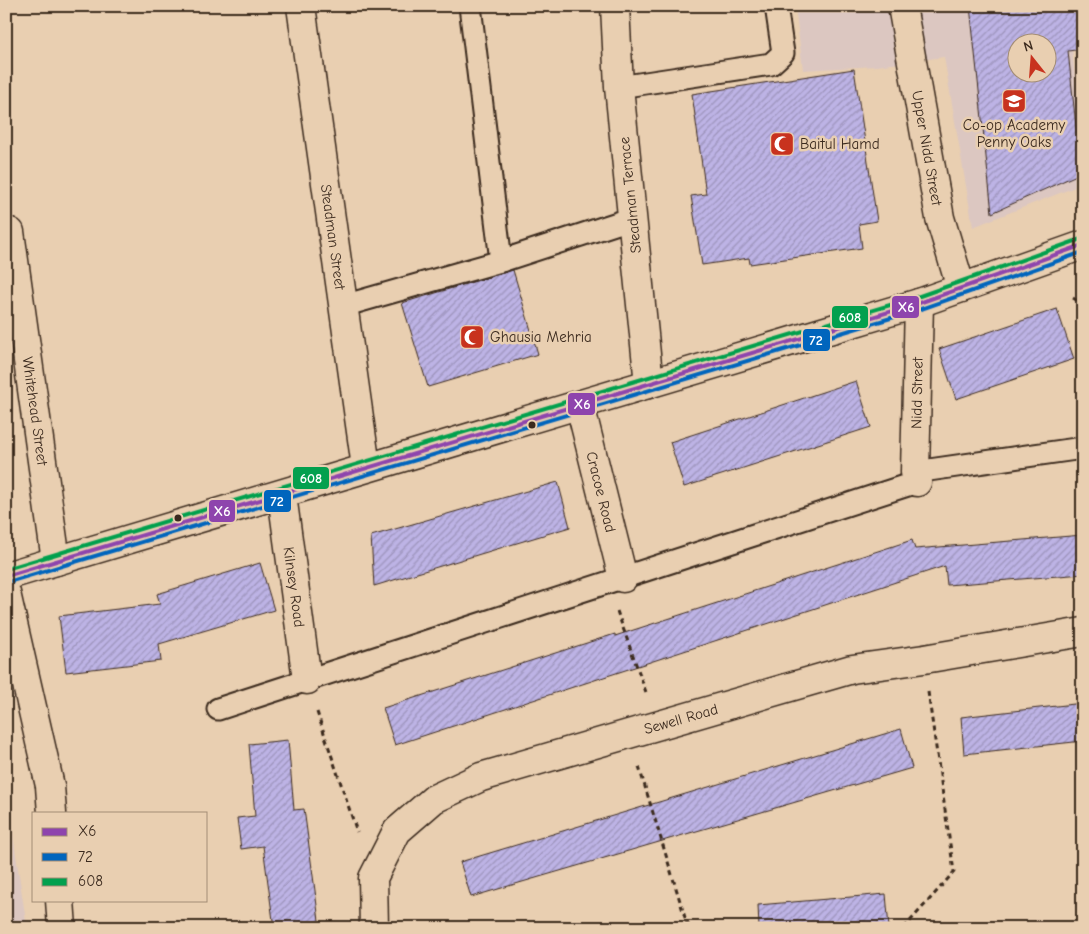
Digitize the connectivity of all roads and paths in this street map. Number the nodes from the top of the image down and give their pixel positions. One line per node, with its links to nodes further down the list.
1 (301, 6): 15 (street, Steadman Street)
2 (470, 6): 10 (lane)
3 (614, 6): 6 (street, Steadman Terrace)
4 (776, 6): 6 (lane)
5 (902, 6): 11 (street, Upper Nidd Street)
6 (619, 87): 7 (street, Steadman Terrace)
7 (633, 218): 10 (lane); 16 (street, Steadman Terrace)
8 (10, 232): 22 (street, Whitehead Street)
9 (1083, 245): 11 (street)
10 (501, 261): 15 (lane)
11 (961, 288): 13 (street)
12 (1073, 298): 14 (path)
13 (918, 303): 16 (street); 20 (street, Nidd Street)
14 (1083, 304)
15 (343, 306): 19 (street, Steadman Street)
16 (649, 384): 17 (street)
17 (580, 405): 19 (street); 24 (street, Cracoe Road)
18 (1083, 448): 20 (lane)
19 (366, 467): 21 (street)
20 (916, 477): 24 (lane)
21 (282, 495): 22 (street); 28 (street, Kilnsey Road)
22 (56, 561): 23 (street)
23 (6, 576)
24 (615, 581): 28 (lane); 30 (path)
25 (6, 593): 32 (street)
26 (1083, 632): 27 (street, Sewell Road)
27 (924, 659): 30 (street, Sewell Road); 38 (path)
28 (307, 680): 29 (lane); 33 (path)
29 (218, 709)
30 (657, 726): 31 (street, Sewell Road)
31 (628, 734): 33 (street, Sewell Road); 37 (path)
32 (52, 812)
33 (373, 878): 36 (street, Sewell Road)
34 (60, 902): 35 (street)
35 (62, 928)
36 (374, 928)
37 (694, 928)
38 (904, 928)

